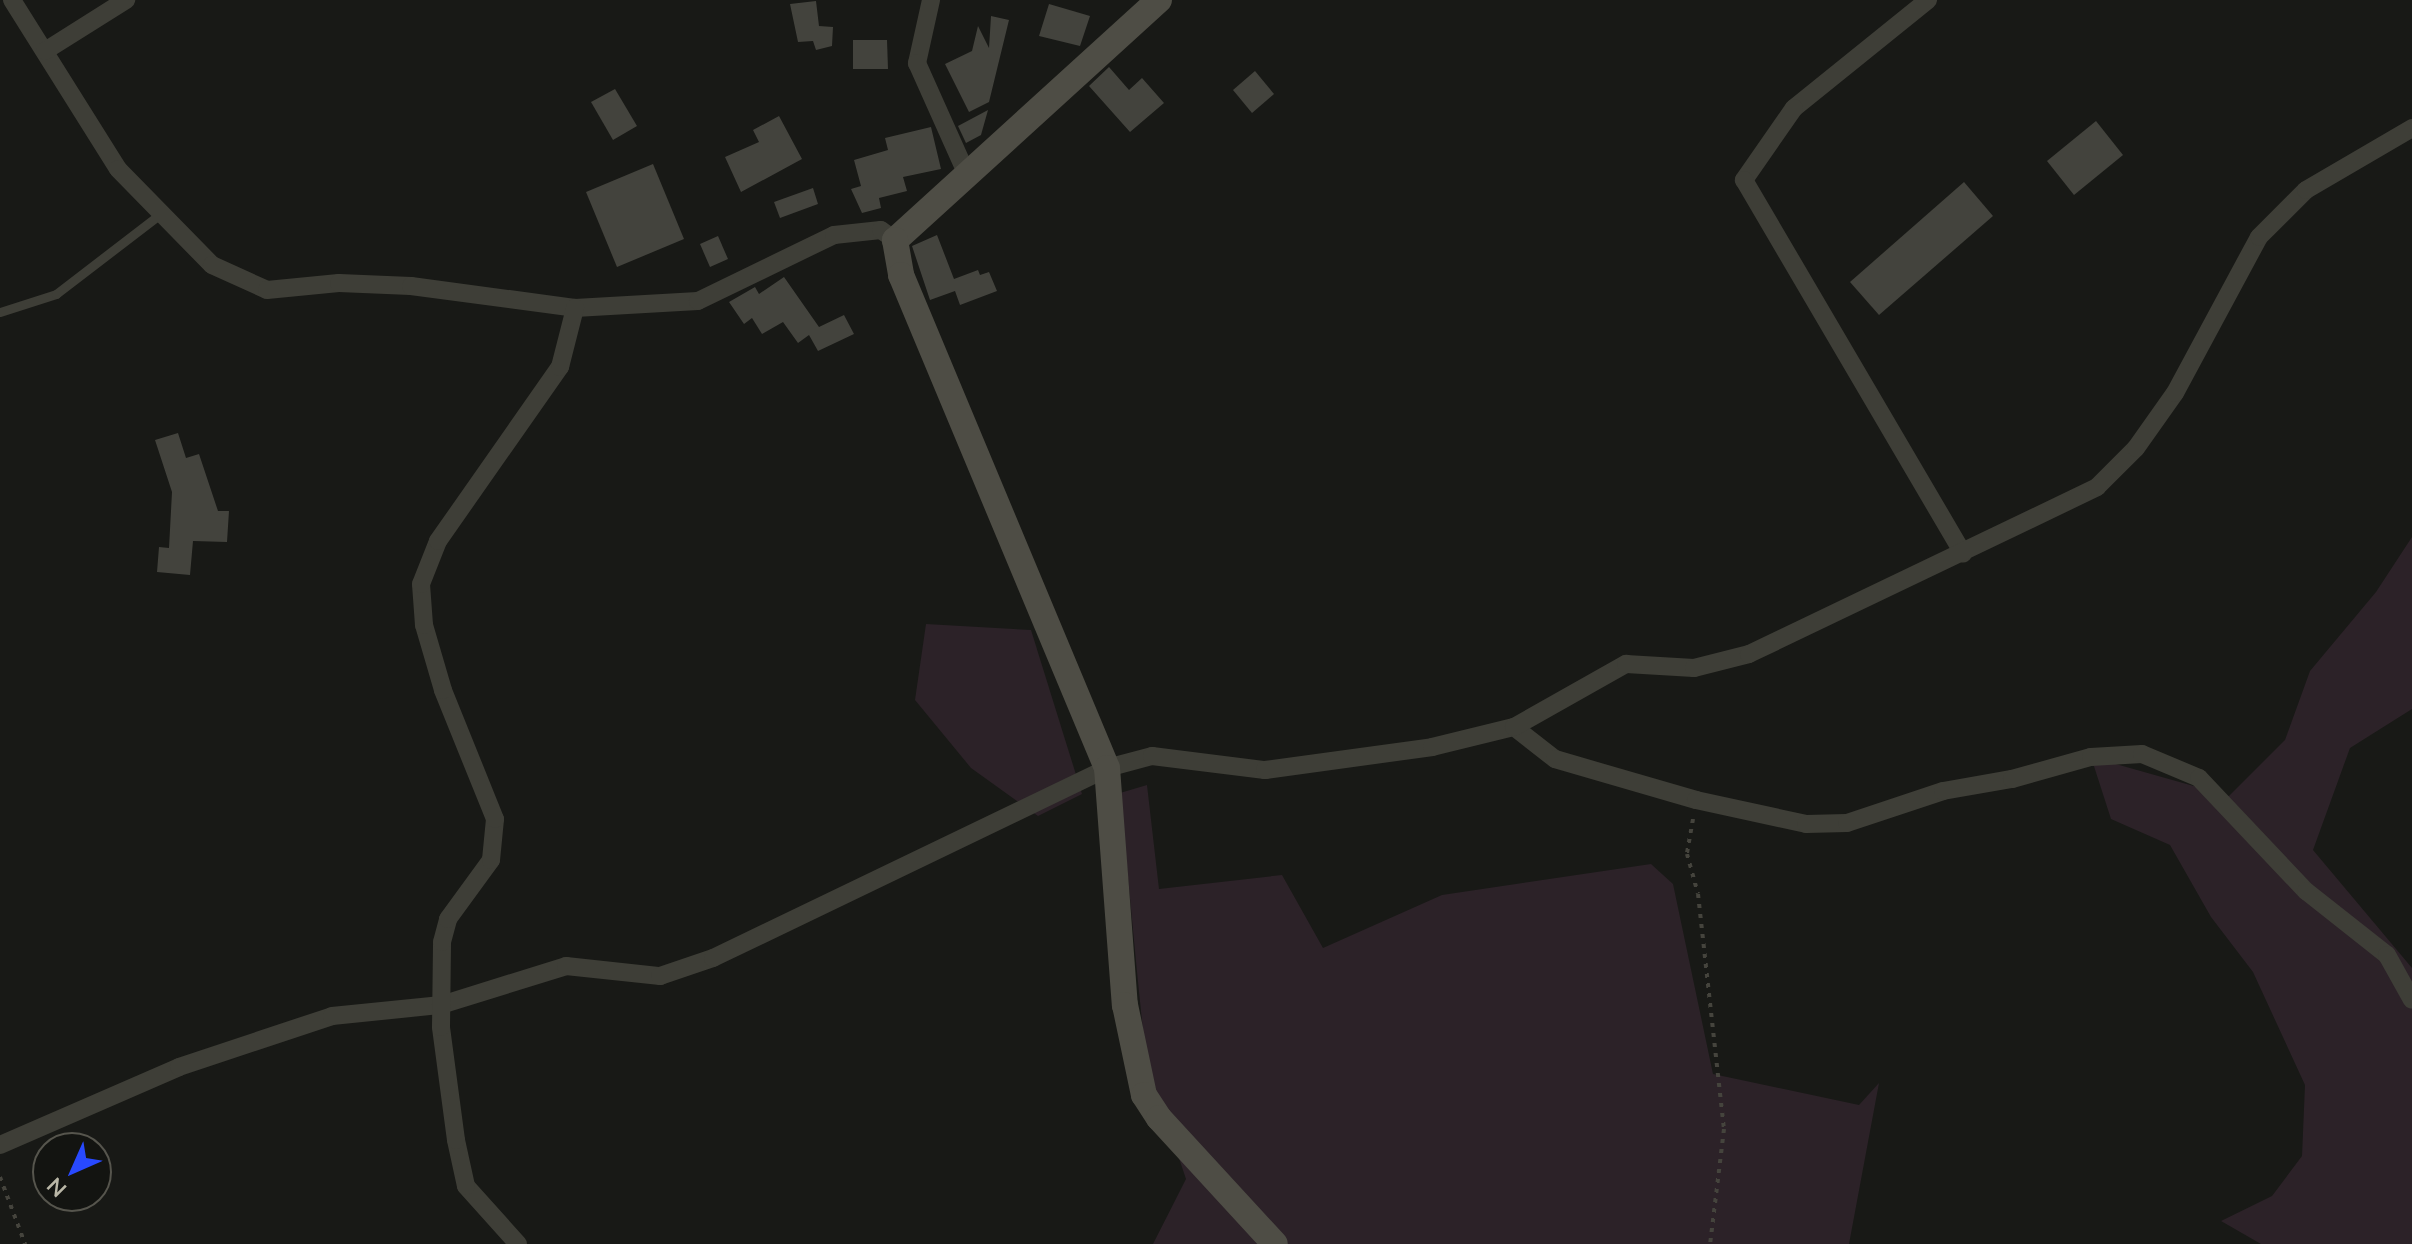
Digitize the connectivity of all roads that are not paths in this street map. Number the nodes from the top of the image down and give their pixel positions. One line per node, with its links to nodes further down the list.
1 (12, 0): 6 (street)
2 (126, 0): 6 (street)
3 (931, 0): 8 (street)
4 (1159, 0): 8 (street)
5 (1928, 0): 13 (street)
6 (45, 51): 9 (street)
7 (2412, 128): 13 (street)
8 (967, 175): 10 (street)
9 (159, 215): 11 (street); 12 (lane)
10 (895, 240): 11 (street); 15 (street)
11 (575, 308): 17 (street)
12 (0, 312)
13 (1963, 554): 14 (street)
14 (1514, 727): 15 (street); 16 (street)
15 (1107, 768): 17 (street); 20 (street)
16 (2412, 1000)
17 (441, 1005): 18 (street); 19 (street)
18 (0, 1145)
19 (518, 1244)
20 (1275, 1244)

